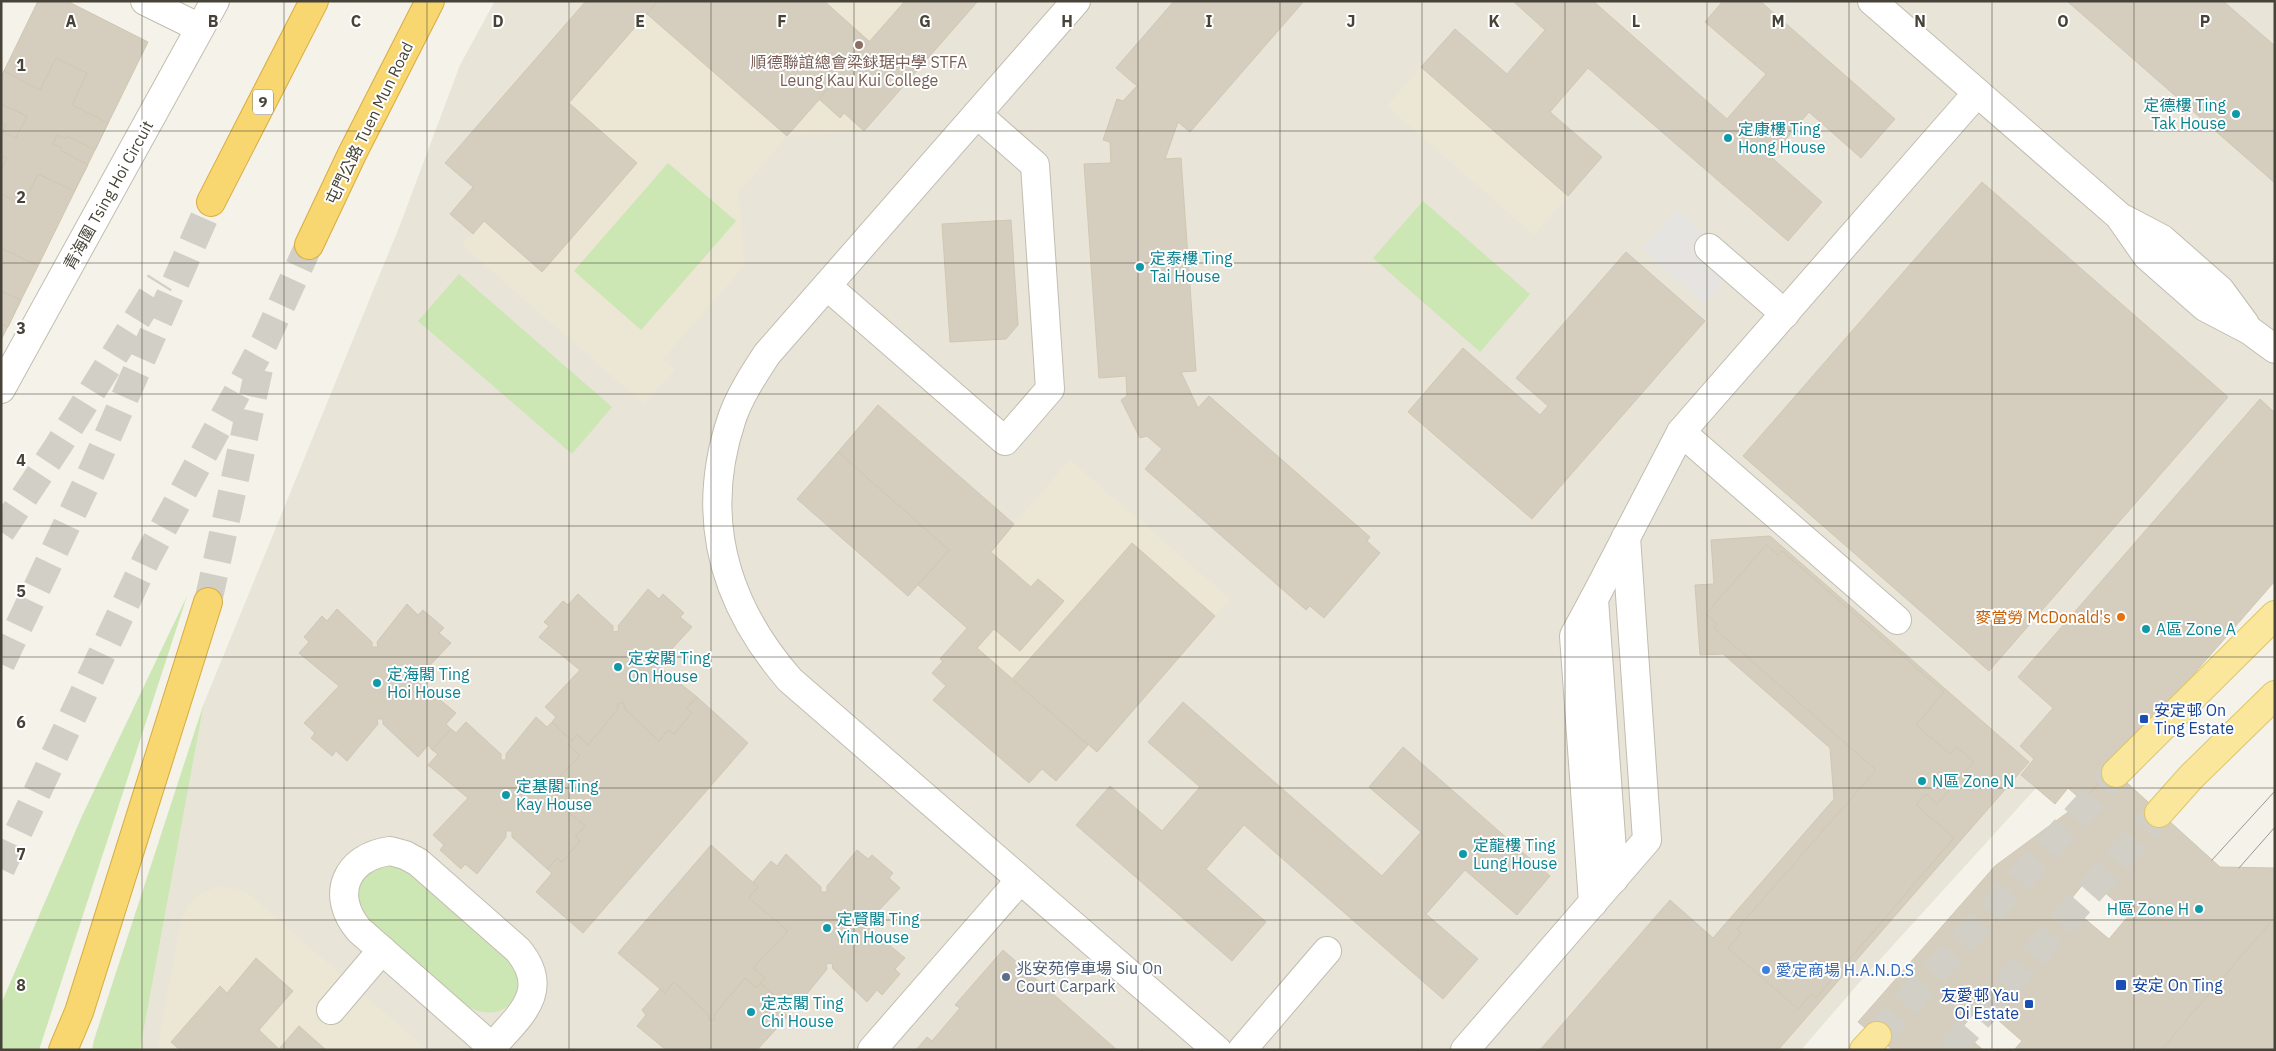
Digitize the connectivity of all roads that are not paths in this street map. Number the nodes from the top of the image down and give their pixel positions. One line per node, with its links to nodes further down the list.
1 (145, 1): 7 (street)
2 (215, 1): 7 (street, 青海圍 Tsing Hoi Circuit)
3 (314, 1): 10 (highway, 9)
4 (430, 1): 11 (highway, 屯門公路 Tuen Mun Road)
5 (1076, 1): 9 (street)
6 (1872, 1): 8 (street)
7 (200, 28): 16 (street, 青海圍 Tsing Hoi Circuit)
8 (1977, 92): 14 (street); 15 (street)
9 (977, 114): 13 (street); 13 (street)
10 (210, 202)
11 (309, 245)
12 (1709, 248): 14 (street)
13 (827, 286): 27 (street)
14 (1785, 314): 17 (street)
15 (2275, 349)
16 (1, 389)
17 (1681, 432): 18 (street); 22 (street)
18 (1626, 538): 19 (street); 26 (street)
19 (1594, 599): 26 (street); 28 (street)
20 (208, 602): 32 (highway)
21 (2275, 615): 24 (main road)
22 (1897, 620)
23 (2275, 695): 25 (main road)
24 (2116, 773)
25 (2159, 813)
26 (1614, 879): 28 (street)
27 (1020, 880): 36 (street); 37 (street)
28 (1593, 903): 39 (street)
29 (382, 950): 31 (street); 33 (street); 33 (street)
30 (1327, 951): 38 (street)
31 (331, 1010)
32 (79, 1012): 34 (highway); 35 (highway)
33 (494, 1048)
34 (63, 1050)
35 (73, 1050)
36 (872, 1050)
37 (1217, 1050)
38 (1242, 1050)
39 (1465, 1050)

